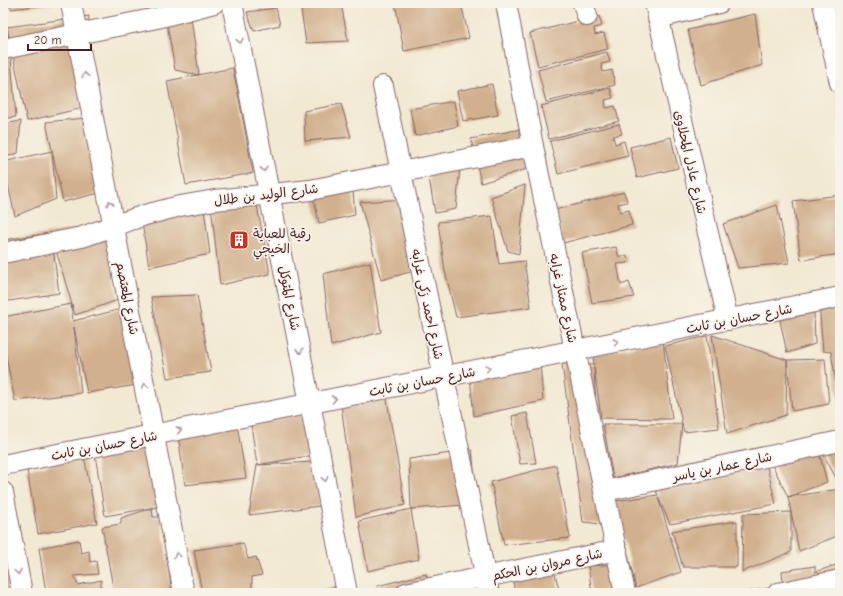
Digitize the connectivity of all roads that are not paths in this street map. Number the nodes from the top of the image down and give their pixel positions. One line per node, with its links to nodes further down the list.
1 (71, 3): 8 (street, شارع المعتصم)
2 (214, 3): 8 (street)
3 (232, 3): 14 (street, شارع المتوكل, one-way to 14)
4 (506, 3): 12 (street, شارع ممتاز غرابه)
5 (719, 3): 7 (street)
6 (823, 3): 10 (street)
7 (657, 11): 18 (street, شارع عادل المحلاوى)
8 (78, 35): 9 (street); 15 (street, شارع المعتصم, one-way to 8)
9 (3, 49)
10 (840, 83)
11 (383, 86): 13 (street, شارع احمد زكى غرابه)
12 (533, 146): 13 (street, شارع الوليد بن طلال); 19 (street, شارع ممتاز غرابه)
13 (401, 172): 14 (street, شارع الوليد بن طلال); 20 (street, شارع احمد زكى غرابه)
14 (269, 195): 15 (street, شارع الوليد بن طلال); 21 (street, شارع المتوكل, one-way to 21)
15 (115, 226): 16 (street, شارع الوليد بن طلال); 22 (street, شارع المعتصم, one-way to 15)
16 (3, 253)
17 (840, 298): 18 (street, شارع حسان بن ثابت)
18 (728, 320): 19 (street, شارع حسان بن ثابت, one-way to 18)
19 (576, 350): 20 (street, شارع حسان بن ثابت, one-way to 19); 25 (street, شارع ممتاز غرابه)
20 (444, 377): 21 (street, شارع حسان بن ثابت, one-way to 20); 29 (street, شارع احمد زكى غرابه)
21 (310, 404): 22 (street, شارع حسان بن ثابت, one-way to 21); 32 (street, شارع المتوكل, one-way to 32)
22 (154, 435): 24 (street, شارع حسان بن ثابت); 31 (street, شارع المعتصم, one-way to 22)
23 (840, 441): 25 (street, شارع عمار بن ياسر)
24 (3, 465)
25 (605, 491): 27 (street, شارع ممتاز غرابه)
26 (3, 492): 30 (street, one-way to 30)
27 (616, 550): 29 (street, شارع مروان بن الحكم); 34 (street, شارع ممتاز غرابه)
28 (840, 580): 35 (street)
29 (487, 585): 33 (street, شارع مروان بن الحكم)
30 (22, 593)
31 (184, 593)
32 (347, 593)
33 (406, 593)
34 (625, 593)
35 (778, 593)

